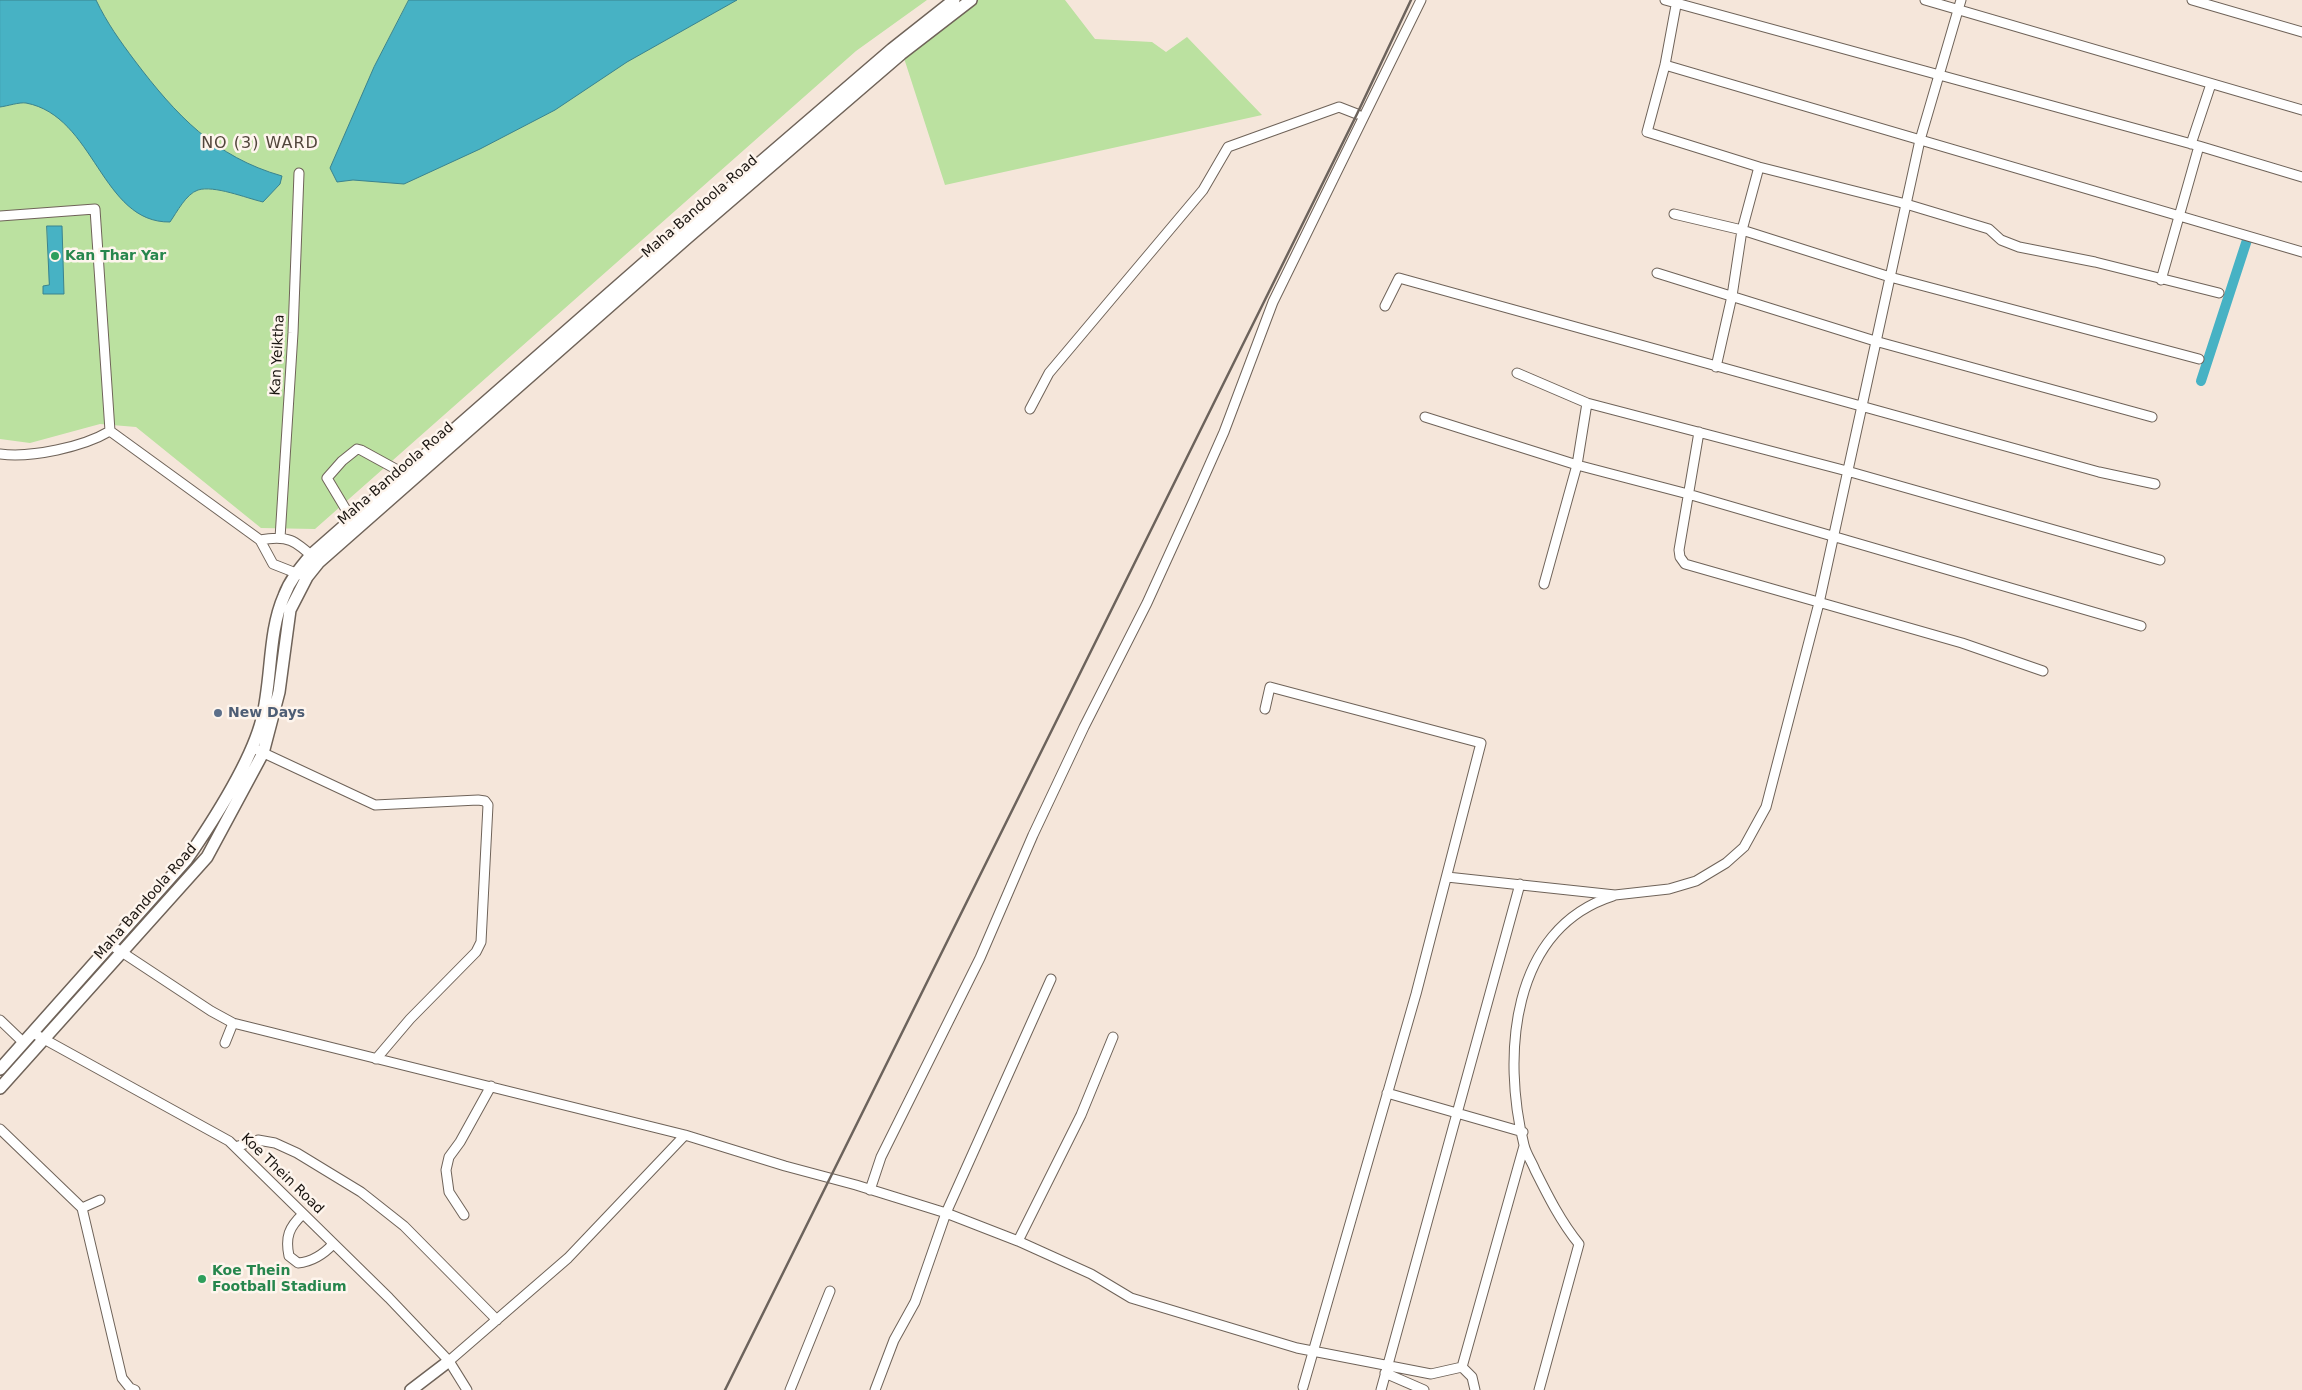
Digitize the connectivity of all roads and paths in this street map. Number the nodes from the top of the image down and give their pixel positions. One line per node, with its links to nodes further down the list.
1 (954, 0): 47 (main road, Maha Bandoola Road)
2 (971, 0): 54 (main road, Maha Bandoola Road)
3 (1421, 0): 87 (street)
4 (1665, 0): 8 (street)
5 (1924, 0): 9 (street)
6 (1961, 0): 9 (street)
7 (2192, 0): 10 (street)
8 (1676, 2): 11 (street); 12 (street)
9 (1958, 10): 12 (street); 13 (street)
10 (2302, 32)
11 (1665, 65): 16 (street); 18 (street)
12 (1939, 75): 16 (street); 17 (street)
13 (2211, 84): 14 (street); 17 (street)
14 (2302, 110)
15 (1357, 114): 39 (street)
16 (1920, 140): 21 (street); 23 (street)
17 (2195, 145): 20 (street); 23 (street)
18 (1759, 167): 21 (street); 25 (street)
19 (299, 173): 52 (street, Kan Yeiktha)
20 (2302, 177)
21 (1906, 204): 28 (street); 29 (street)
22 (1674, 214): 25 (street)
23 (2178, 214): 26 (street); 29 (street)
24 (0, 216): 42 (street)
25 (1742, 230): 28 (street); 31 (street)
26 (2302, 252)
27 (1657, 273): 31 (street)
28 (1890, 277): 33 (street); 34 (street)
29 (2160, 280): 30 (street)
30 (2220, 293)
31 (1732, 296): 33 (street); 35 (street)
32 (1385, 306): 35 (street)
33 (1875, 341): 38 (street); 41 (street)
34 (2199, 359)
35 (1716, 366): 38 (street)
36 (1517, 373): 37 (street)
37 (1588, 402): 43 (street); 45 (street)
38 (1862, 405): 46 (street); 48 (street)
39 (1030, 409)
40 (1424, 417): 45 (street)
41 (2152, 418)
42 (110, 431): 44 (street); 53 (street)
43 (1698, 432): 46 (street); 49 (street)
44 (0, 454)
45 (1577, 465): 49 (street); 57 (street)
46 (1847, 471): 51 (street); 55 (street)
47 (403, 474): 50 (main road, Maha Bandoola Road); 50 (street)
48 (2155, 484)
49 (1688, 494): 51 (street); 58 (street)
50 (351, 518): 54 (main road, Maha Bandoola Road)
51 (1834, 536): 58 (street); 59 (street)
52 (280, 538): 53 (street); 54 (street)
53 (260, 540): 56 (street)
54 (315, 558): 56 (main road, Maha Bandoola Road)
55 (2160, 560)
56 (301, 575): 62 (main road, Maha Bandoola Road)
57 (1544, 584)
58 (1819, 603): 60 (street); 65 (street)
59 (2141, 626)
60 (2043, 671)
61 (1265, 709): 63 (street)
62 (258, 751): 66 (main road, Maha Bandoola Road); 67 (main road, Maha Bandoola Road); 76 (street)
63 (1448, 877): 64 (street); 80 (street)
64 (1520, 884): 65 (street); 81 (street)
65 (1615, 895): 83 (street)
66 (111, 945): 67 (street); 71 (main road, Maha Bandoola Road)
67 (122, 952): 70 (street); 73 (main road, Maha Bandoola Road)
68 (1051, 979): 90 (street)
69 (0, 1020): 74 (street)
70 (233, 1023): 75 (street); 76 (street)
71 (33, 1033): 73 (street, Koe Thein Road); 74 (main road, Maha Bandoola Road)
72 (1113, 1037): 93 (street)
73 (43, 1040): 79 (main road, Maha Bandoola Road); 86 (street, Koe Thein Road)
74 (24, 1043): 77 (main road, Maha Bandoola Road)
75 (225, 1043)
76 (376, 1059): 78 (street)
77 (0, 1069)
78 (491, 1086): 84 (street); 92 (street)
79 (0, 1088)
80 (1388, 1093): 81 (street); 97 (street)
81 (1457, 1113): 83 (street); 100 (street)
82 (0, 1129): 89 (street)
83 (1523, 1132): 85 (street)
84 (685, 1135): 87 (street); 96 (street)
85 (1524, 1146): 99 (street); 112 (street)
86 (234, 1147): 91 (street, Koe Thein Road); 96 (street)
87 (870, 1190): 90 (street)
88 (100, 1200): 89 (street)
89 (82, 1208): 103 (street)
90 (946, 1213): 93 (street); 107 (street)
91 (303, 1214): 94 (street, Koe Thein Road); 94 (street)
92 (464, 1215)
93 (1018, 1241): 97 (street)
94 (333, 1244): 98 (street, Koe Thein Road)
95 (830, 1292): 106 (street)
96 (497, 1320): 98 (street)
97 (1313, 1352): 100 (street); 102 (street)
98 (450, 1361): 104 (main road); 105 (street, Koe Thein Road)
99 (1462, 1368): 100 (street); 111 (street)
100 (1386, 1369): 101 (street); 108 (street)
101 (1402, 1380): 109 (street); 110 (street)
102 (1303, 1387)
103 (135, 1390)
104 (411, 1390)
105 (467, 1390)
106 (790, 1390)
107 (875, 1390)
108 (1381, 1390)
109 (1399, 1390)
110 (1424, 1390)
111 (1475, 1390)
112 (1539, 1390)

